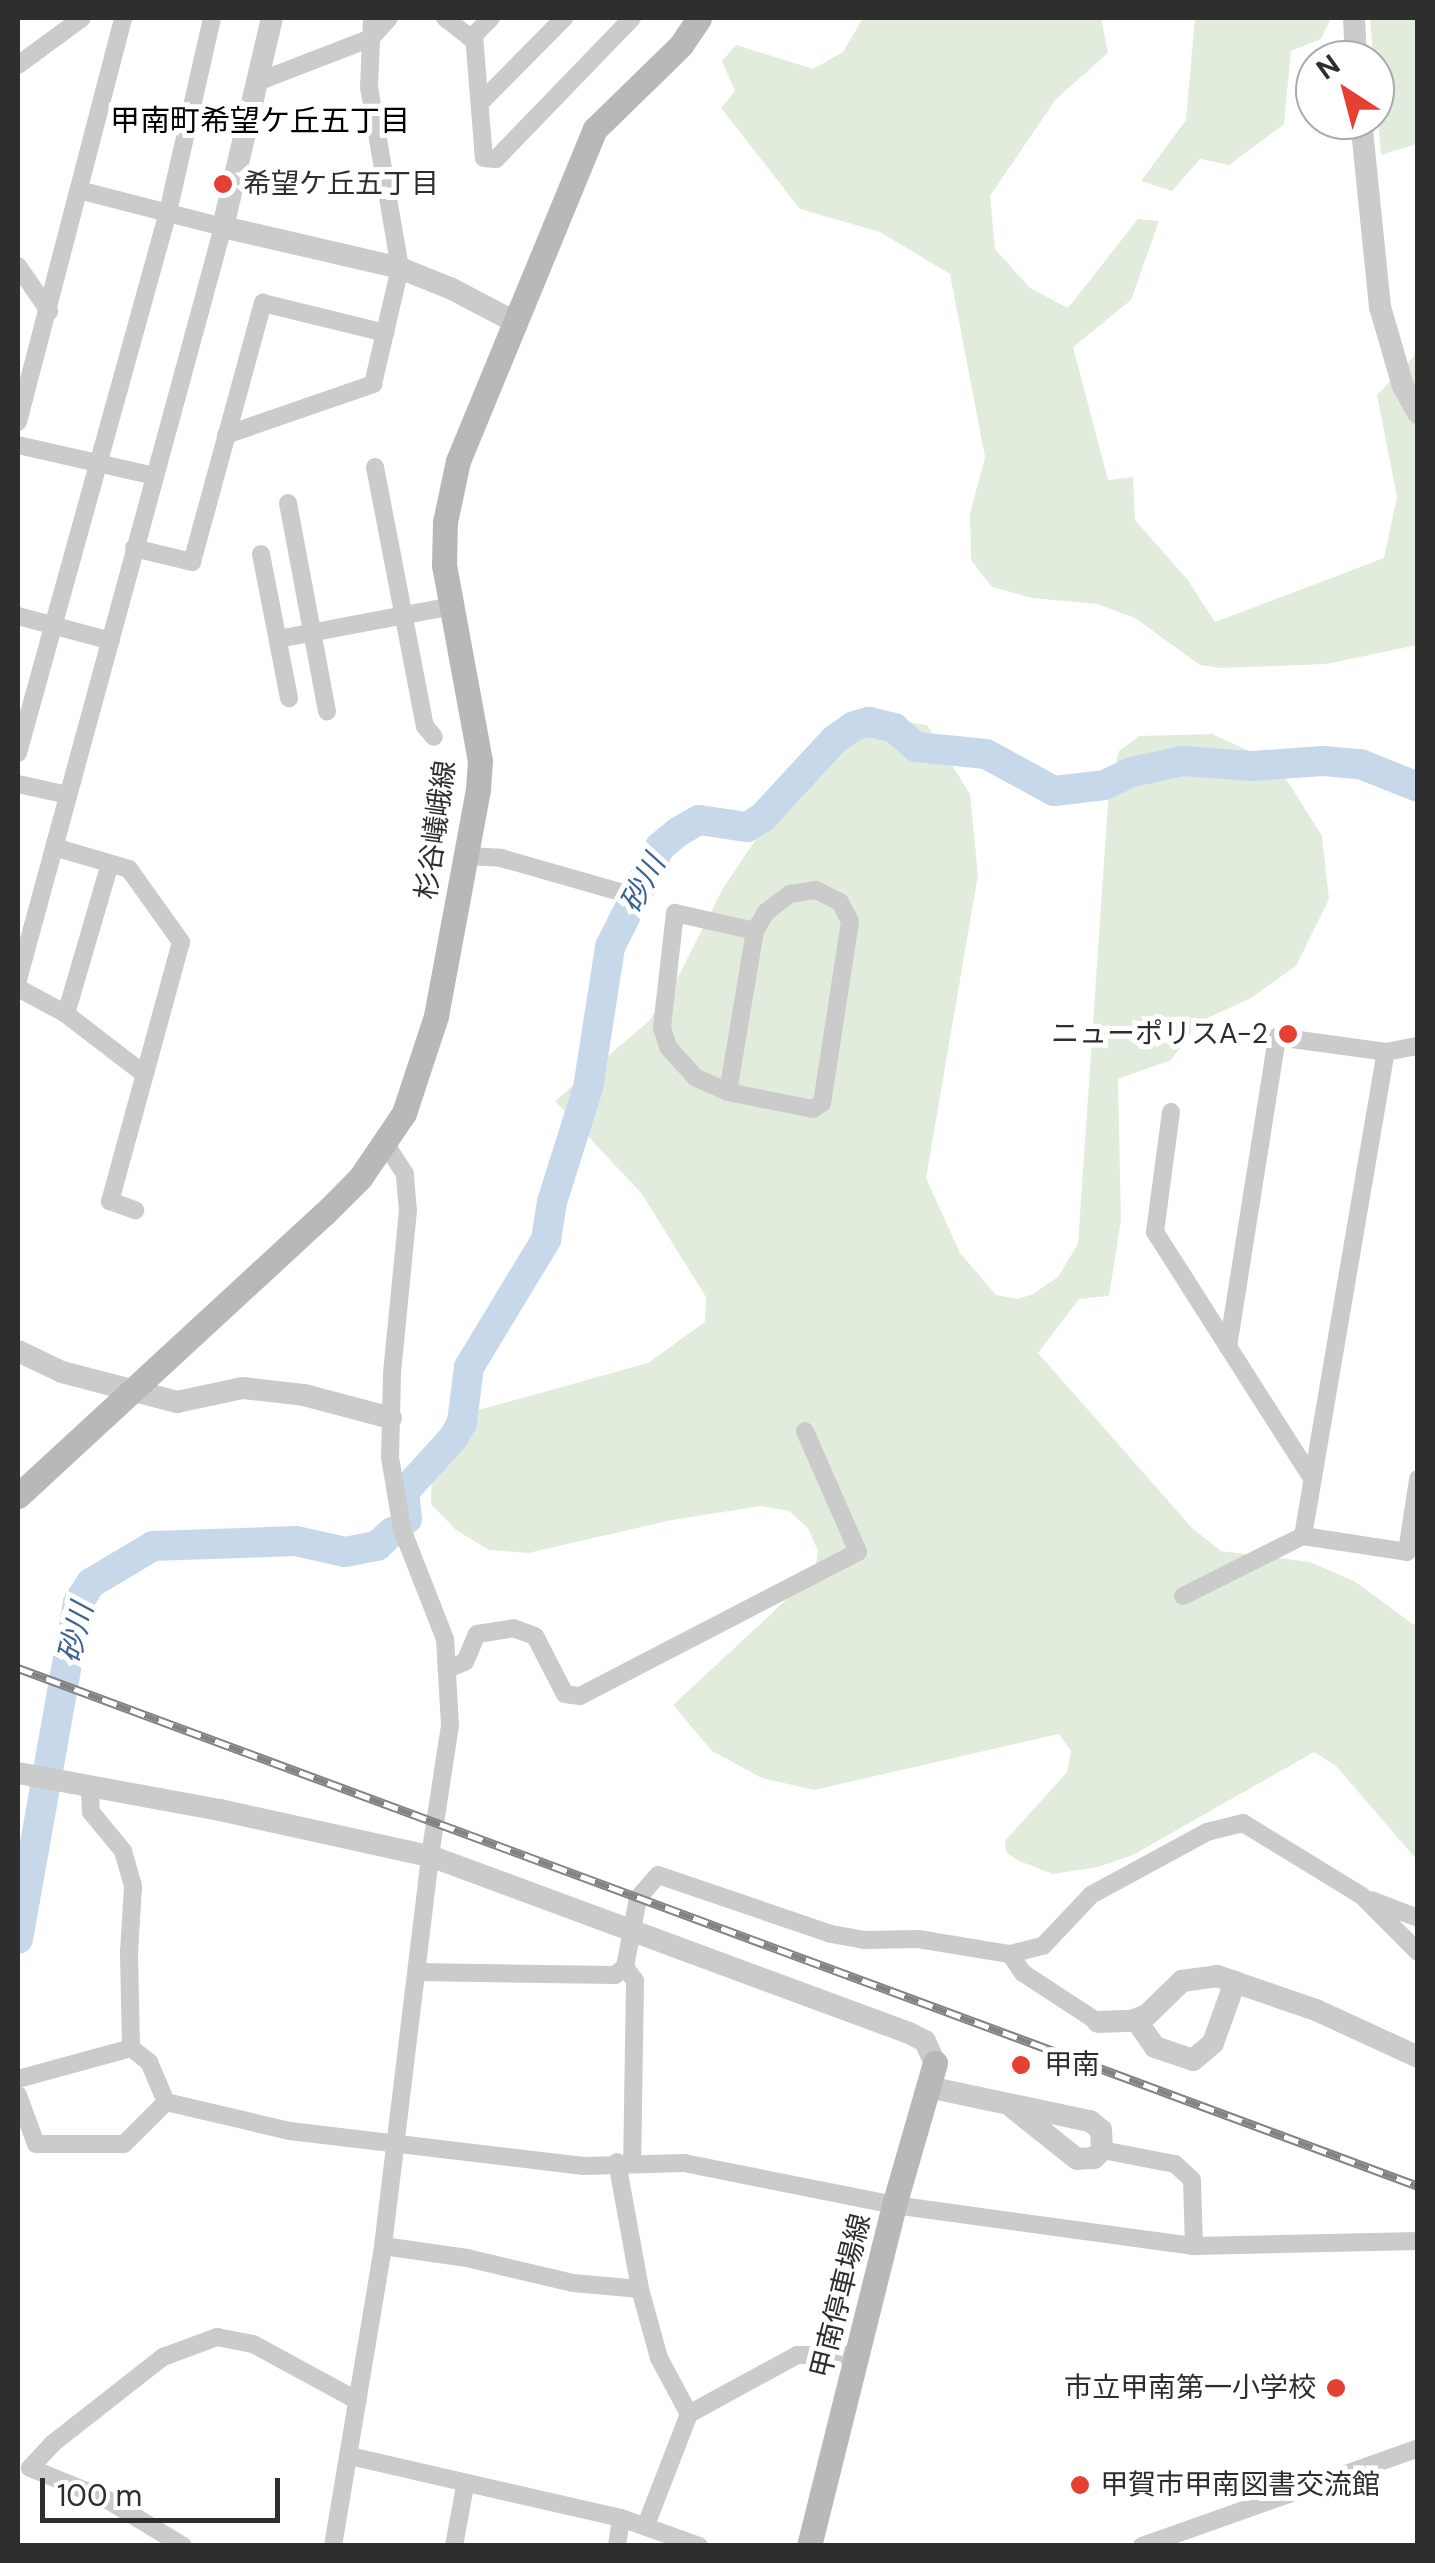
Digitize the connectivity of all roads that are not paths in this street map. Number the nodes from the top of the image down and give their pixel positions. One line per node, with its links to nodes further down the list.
1 (82, 18): 14 (street)
2 (122, 18): 18 (street)
3 (212, 18): 19 (street)
4 (272, 18): 15 (street)
5 (372, 18): 12 (street)
6 (388, 18): 12 (street)
7 (445, 18): 13 (street)
8 (491, 18): 13 (street)
9 (564, 18): 16 (street)
10 (632, 18): 16 (street)
11 (691, 22): 24 (main road, 杉谷嶬峨線)
12 (371, 38): 15 (street); 22 (street)
13 (474, 42): 16 (street)
14 (18, 65)
15 (257, 82): 20 (street)
16 (480, 102)
17 (1363, 140): 26 (street)
18 (79, 190): 19 (street); 23 (street)
19 (168, 212): 20 (street); 30 (street)
20 (223, 227): 22 (street); 32 (street)
21 (18, 266): 23 (street)
22 (400, 268): 24 (street); 25 (street)
23 (48, 311): 27 (street)
24 (513, 321): 36 (main road, 杉谷嶬峨線)
25 (385, 333): 28 (street); 28 (street)
26 (1418, 412)
27 (18, 422)
28 (226, 436): 34 (street)
29 (18, 445): 30 (street)
30 (97, 462): 32 (street); 39 (street)
31 (375, 467): 37 (street)
32 (155, 476): 34 (street)
33 (288, 503): 40 (street)
34 (134, 548): 42 (street)
35 (261, 554): 41 (street)
36 (448, 606): 37 (street); 50 (main road, 杉谷嶬峨線)
37 (404, 615): 40 (street); 45 (street)
38 (18, 616): 39 (street)
39 (52, 625): 42 (street); 46 (street)
40 (312, 632): 41 (street); 44 (street)
41 (278, 639): 43 (street)
42 (110, 641): 48 (street)
43 (289, 698)
44 (327, 711)
45 (434, 737)
46 (18, 752)
47 (18, 784): 48 (street)
48 (68, 795): 49 (street)
49 (54, 847): 51 (street); 54 (street)
50 (466, 856): 52 (street); 62 (main road, 杉谷嶬峨線)
51 (110, 864): 56 (street); 59 (street)
52 (624, 893)
53 (755, 931): 60 (street); 60 (street); 60 (street)
54 (18, 980)
55 (18, 988): 56 (street)
56 (66, 1014): 59 (street)
57 (1418, 1046): 58 (street)
58 (1386, 1052): 64 (street); 69 (street)
59 (143, 1073): 63 (street)
60 (728, 1092)
61 (1171, 1112): 64 (street)
62 (386, 1145): 66 (main road, 杉谷嶬峨線); 67 (street)
63 (135, 1210)
64 (1228, 1346): 69 (street)
65 (18, 1351): 66 (street)
66 (128, 1391): 67 (street); 71 (main road, 杉谷嶬峨線)
67 (392, 1418): 75 (street)
68 (805, 1430): 75 (street)
69 (1312, 1478): 72 (street)
70 (1418, 1479): 73 (street)
71 (18, 1496)
72 (1303, 1536): 73 (street); 74 (street)
73 (1412, 1554)
74 (1182, 1596)
75 (450, 1668): 78 (street)
76 (26, 1775): 77 (street)
77 (90, 1789): 78 (street); 89 (street)
78 (430, 1856): 81 (street); 85 (street)
79 (1362, 1896): 80 (street); 82 (street); 83 (street)
80 (1418, 1918)
81 (632, 1930): 83 (street); 84 (street); 91 (street)
82 (1418, 1952)
83 (1010, 1954): 88 (street)
84 (625, 1966): 85 (street); 100 (street)
85 (419, 1972): 98 (street)
86 (1235, 1982): 87 (street); 87 (street); 90 (street)
87 (1136, 2020): 88 (street)
88 (1098, 2022)
89 (131, 2048): 92 (street); 94 (street)
90 (1418, 2057)
91 (932, 2075): 95 (street); 101 (main road, 甲南停車場線)
92 (18, 2079)
93 (18, 2094): 94 (street)
94 (166, 2102): 98 (street)
95 (1013, 2108): 96 (street); 97 (street)
96 (1058, 2115): 97 (street); 99 (street)
97 (1047, 2138): 99 (street)
98 (394, 2143): 100 (street); 103 (street)
99 (1102, 2150): 104 (street)
100 (624, 2162): 101 (street); 105 (street)
101 (894, 2205): 104 (street); 106 (main road, 甲南停車場線)
102 (1418, 2241): 104 (street)
103 (383, 2246): 105 (street); 107 (street)
104 (1194, 2246)
105 (640, 2289): 108 (street)
106 (857, 2354): 108 (street); 119 (main road, 甲南停車場線)
107 (358, 2401): 110 (street); 114 (street)
108 (690, 2414): 113 (street)
109 (1418, 2448): 120 (street)
110 (350, 2456): 111 (street); 115 (street)
111 (465, 2486): 112 (street); 116 (street)
112 (621, 2518): 113 (street); 117 (street)
113 (646, 2525): 118 (street)
114 (182, 2546)
115 (333, 2546)
116 (454, 2546)
117 (617, 2546)
118 (700, 2546)
119 (810, 2546)
120 (1142, 2546)

